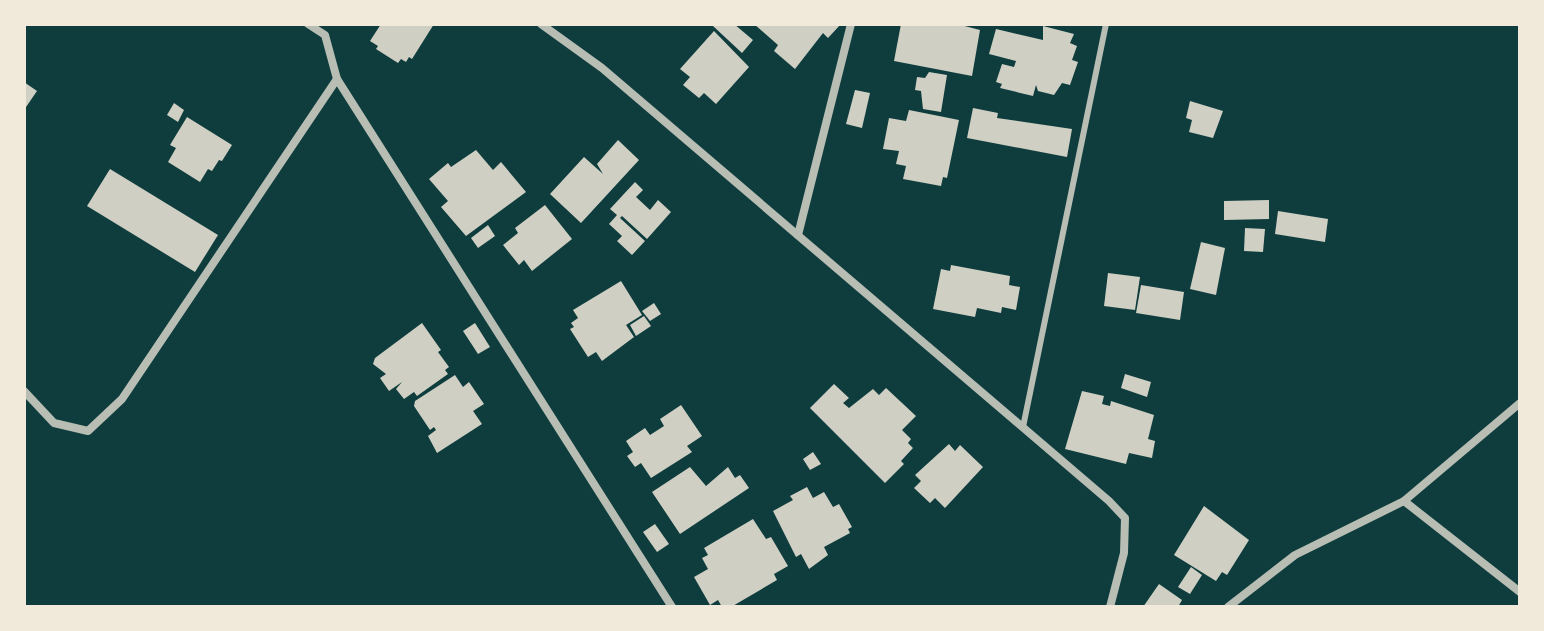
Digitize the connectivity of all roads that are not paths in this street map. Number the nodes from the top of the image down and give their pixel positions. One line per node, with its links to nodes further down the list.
1 (308, 24): 5 (street)
2 (541, 24): 6 (street)
3 (851, 24): 6 (street)
4 (1106, 24): 9 (lane)
5 (337, 79): 7 (street); 12 (street)
6 (798, 235): 9 (street)
7 (24, 391)
8 (1520, 404): 10 (street)
9 (1023, 427): 13 (street)
10 (1404, 501): 11 (street); 14 (street)
11 (1520, 592)
12 (672, 607)
13 (1110, 607)
14 (1228, 607)

